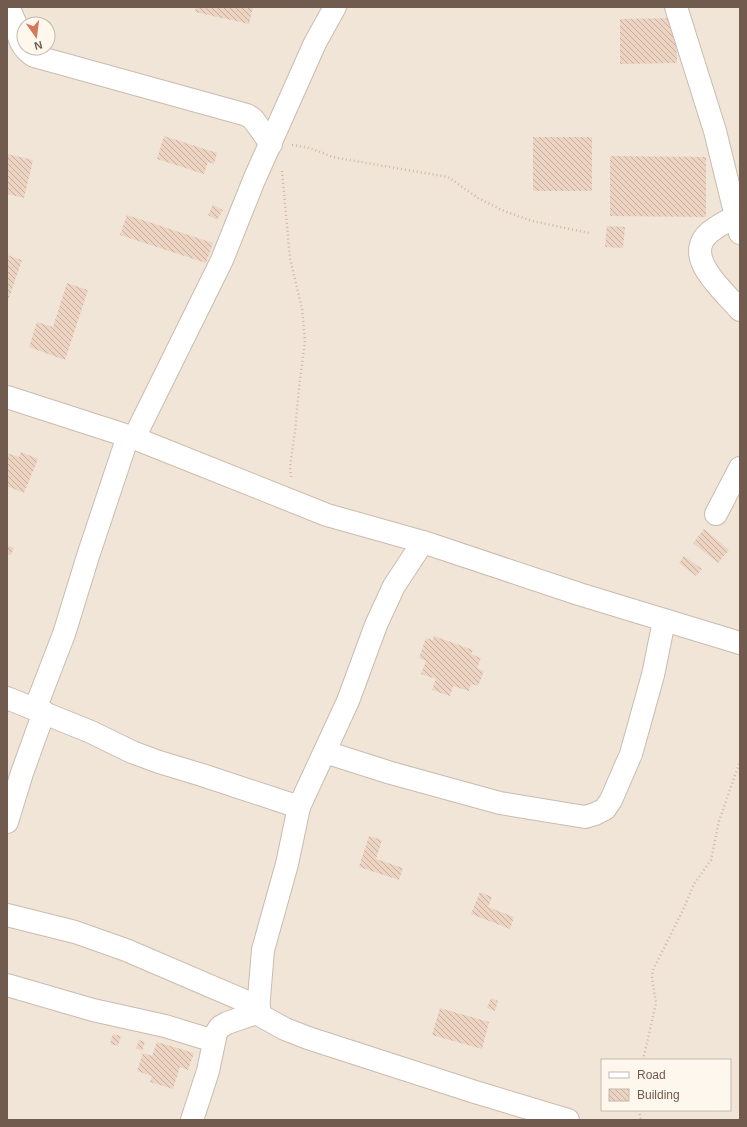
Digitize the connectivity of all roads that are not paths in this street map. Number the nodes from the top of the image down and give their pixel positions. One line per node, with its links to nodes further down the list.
1 (7, 7): 4 (street)
2 (335, 7): 4 (street)
3 (676, 7): 5 (street)
4 (276, 144): 8 (street)
5 (738, 223): 6 (street)
6 (740, 310)
7 (7, 397): 8 (street)
8 (131, 437): 11 (street); 15 (street)
9 (740, 468): 10 (street)
10 (716, 514)
11 (423, 542): 12 (street); 16 (street)
12 (664, 620): 13 (street); 16 (street)
13 (740, 644)
14 (7, 698): 15 (street)
15 (40, 711): 17 (street); 18 (street)
16 (325, 752): 17 (street)
17 (299, 807): 21 (street)
18 (7, 822)
19 (7, 915): 21 (street)
20 (7, 985): 22 (street)
21 (257, 1010): 22 (street); 24 (street)
22 (214, 1041): 23 (street)
23 (192, 1120)
24 (568, 1120)

